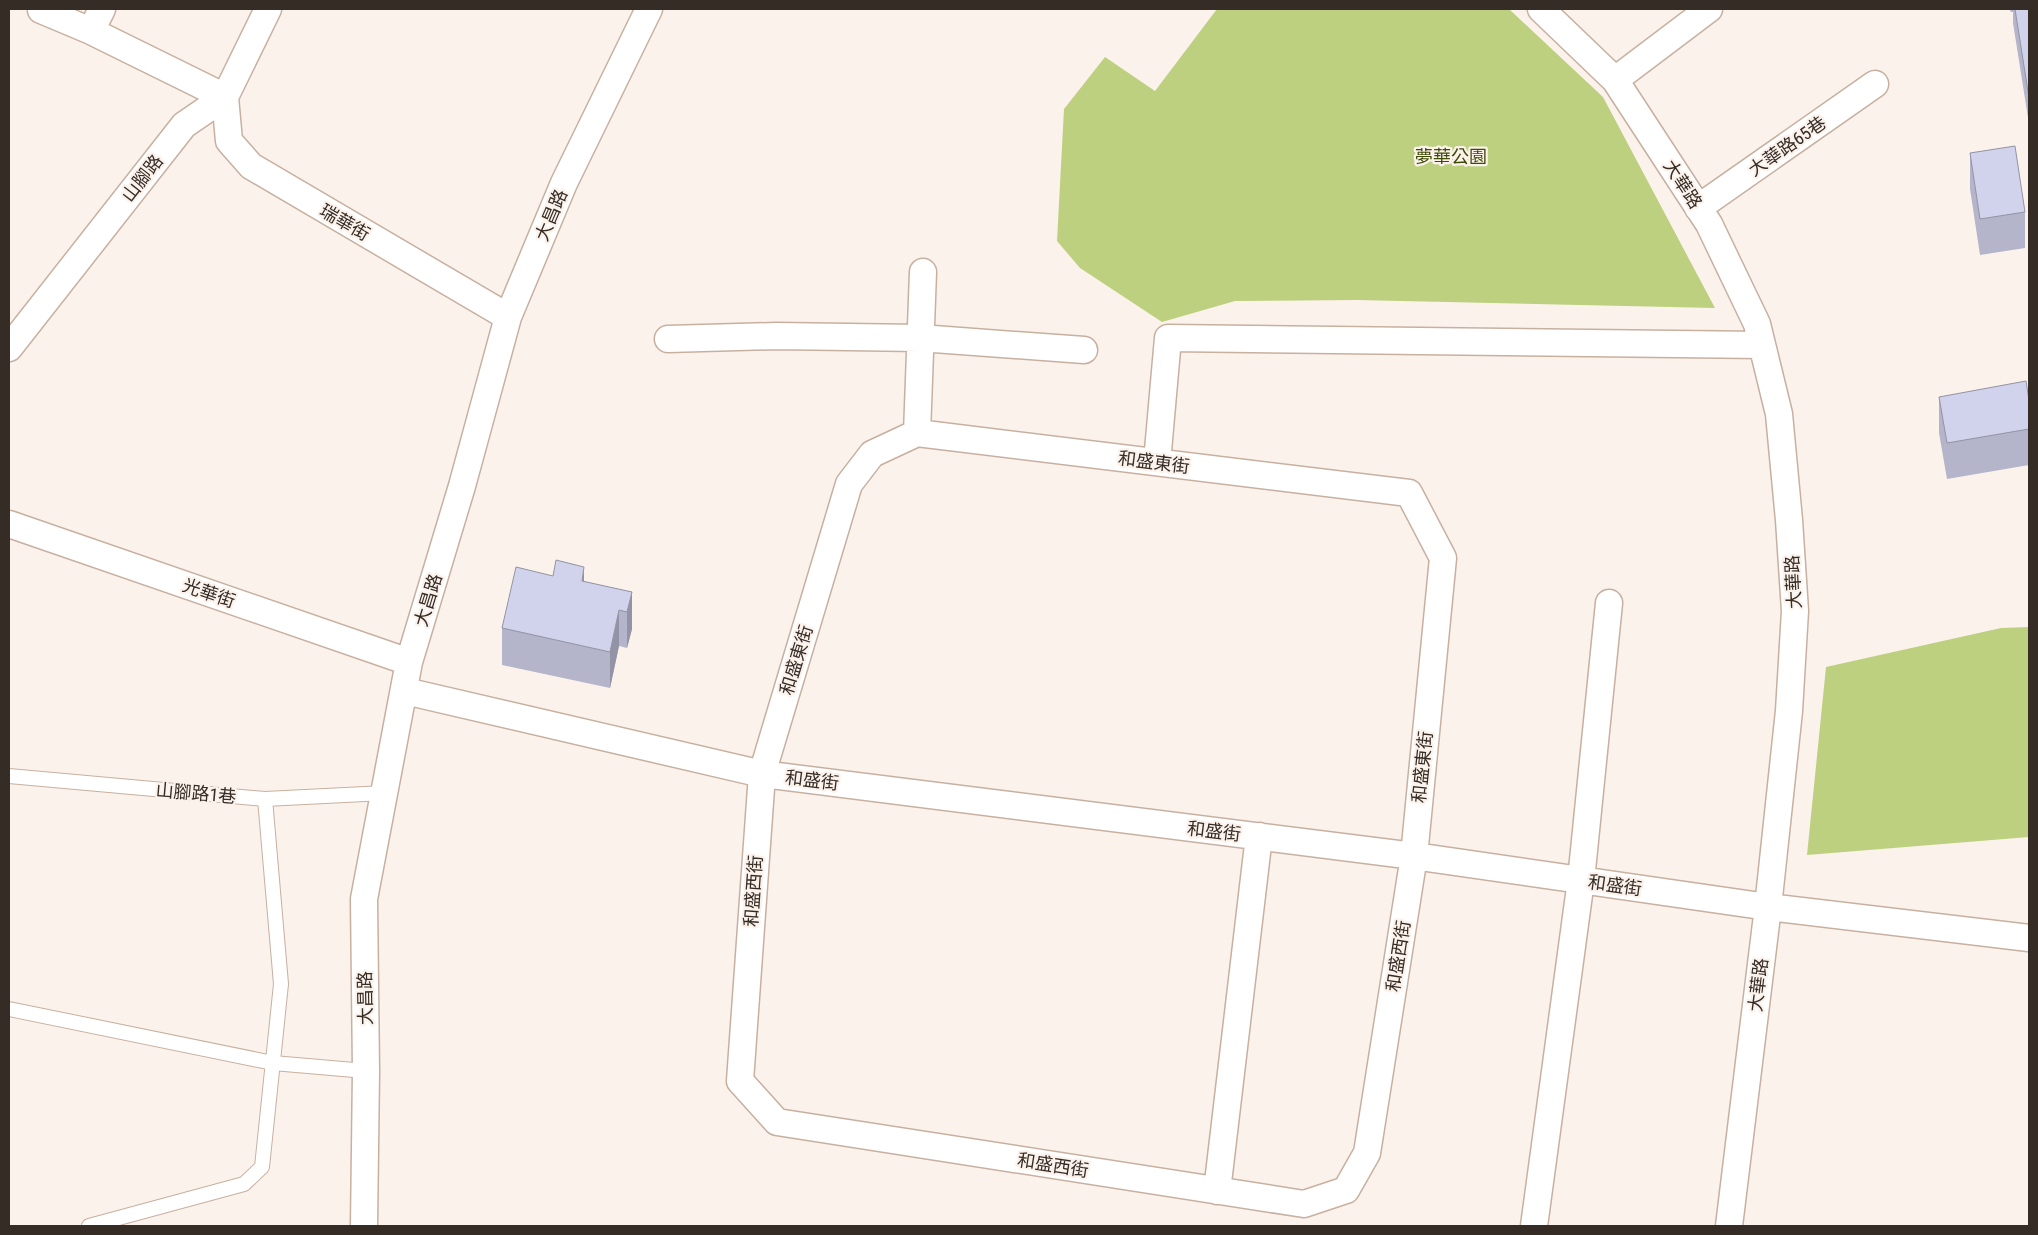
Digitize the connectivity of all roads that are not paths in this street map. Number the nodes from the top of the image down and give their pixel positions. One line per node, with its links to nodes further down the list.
1 (268, 9): 9 (street, 山腳路)
2 (649, 9): 12 (street, 大昌路)
3 (1541, 9): 7 (street, 大華路)
4 (1709, 9): 7 (street)
5 (41, 10): 6 (street)
6 (96, 20): 9 (street)
7 (1615, 80): 10 (street, 大華路)
8 (1875, 84): 10 (street, 大華路65巷)
9 (225, 97): 12 (street, 瑞華街); 16 (street, 山腳路)
10 (1698, 208): 15 (street, 大華路)
11 (923, 272): 13 (street)
12 (508, 317): 22 (street, 大昌路)
13 (920, 338): 14 (street); 17 (street); 18 (street)
14 (668, 339)
15 (1762, 345): 19 (street); 31 (street, 大華路)
16 (9, 348)
17 (1084, 350)
18 (917, 434): 19 (street, 和盛東街); 24 (street, 和盛東街)
19 (1157, 462): 29 (street, 和盛東街)
20 (9, 524): 22 (street, 光華街)
21 (1609, 603): 30 (street)
22 (409, 662): 23 (street, 大昌路)
23 (405, 692): 24 (street, 和盛街); 26 (street, 大昌路)
24 (762, 774): 28 (street, 和盛街); 36 (street, 和盛西街)
25 (9, 776): 27 (lane, 山腳路1巷)
26 (384, 793): 27 (lane, 山腳路1巷); 35 (street, 大昌路)
27 (265, 798): 34 (lane)
28 (1259, 836): 29 (street, 和盛街); 36 (street)
29 (1414, 856): 30 (street, 和盛街); 36 (street, 和盛西街)
30 (1581, 880): 31 (street, 和盛街); 39 (street)
31 (1768, 907): 32 (street, 和盛街); 40 (street, 大華路)
32 (2029, 938)
33 (9, 1009): 34 (lane)
34 (273, 1063): 35 (lane); 37 (lane)
35 (366, 1070): 38 (street, 大昌路)
36 (1217, 1191)
37 (89, 1226)
38 (364, 1226)
39 (1534, 1226)
40 (1729, 1226)

